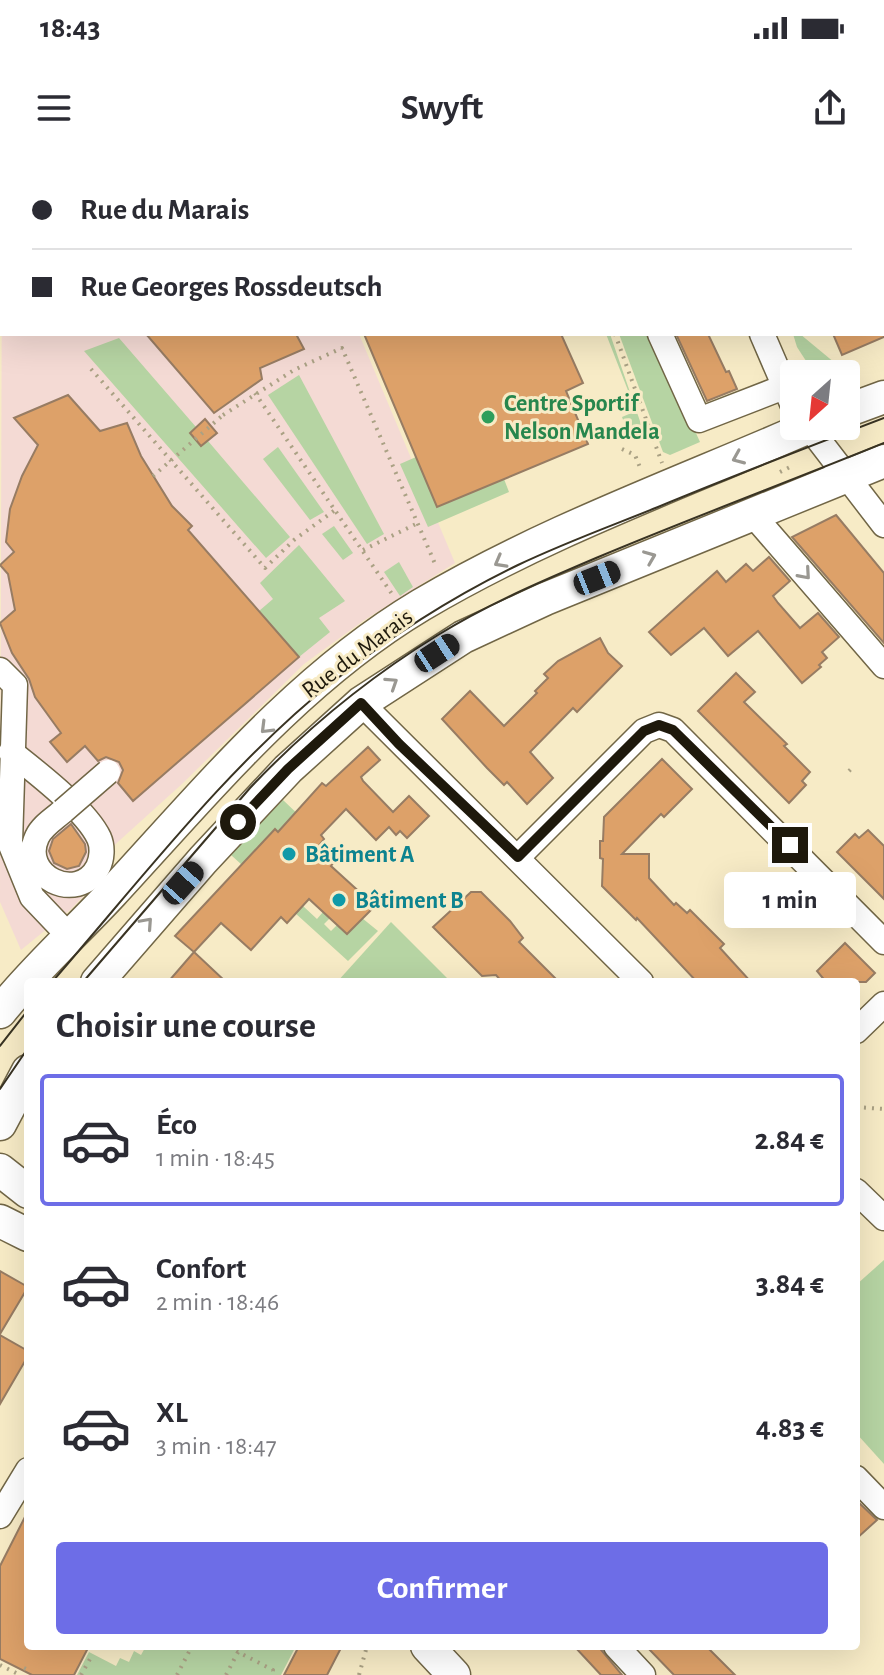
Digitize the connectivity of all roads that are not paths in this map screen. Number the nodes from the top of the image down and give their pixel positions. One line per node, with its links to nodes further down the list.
1 (661, 336): 5 (street)
2 (763, 336): 3 (street)
3 (780, 377)
4 (884, 397): 6 (main road)
5 (780, 400)
6 (860, 406)
7 (780, 439): 19 (main road, Rue du Marais, one-way to 19)
8 (820, 440): 10 (street)
9 (884, 461): 10 (main road, Rue du Marais)
10 (847, 477): 11 (main road, Rue du Marais); 12 (street)
11 (754, 516): 13 (street, one-way to 13); 15 (main road, Rue du Marais, one-way to 11)
12 (884, 525)
13 (884, 666)
14 (0, 670): 16 (street)
15 (361, 703): 18 (street); 22 (main road, Rue du Marais, one-way to 15)
16 (11, 752): 17 (street, bridge); 19 (street)
17 (108, 772)
18 (518, 857): 20 (street); 23 (street)
19 (71, 938): 21 (main road, Rue du Marais)
20 (884, 942)
21 (29, 978)
22 (100, 978)
23 (637, 978)
24 (24, 984): 26 (main road, Rue du Marais)
25 (884, 1004): 27 (street)
26 (0, 1012)
27 (860, 1027)
28 (24, 1079): 29 (main road)
29 (0, 1124)
30 (0, 1170): 31 (main road)
31 (24, 1189)
32 (860, 1195): 35 (street)
33 (0, 1196): 34 (main road)
34 (24, 1211)
35 (884, 1218)
36 (0, 1221): 37 (main road)
37 (24, 1233)
38 (24, 1477): 41 (street)
39 (860, 1482): 40 (street)
40 (884, 1507)
41 (0, 1516)
42 (431, 1650): 44 (main road)
43 (620, 1650): 45 (street)
44 (454, 1675)
45 (643, 1675)

